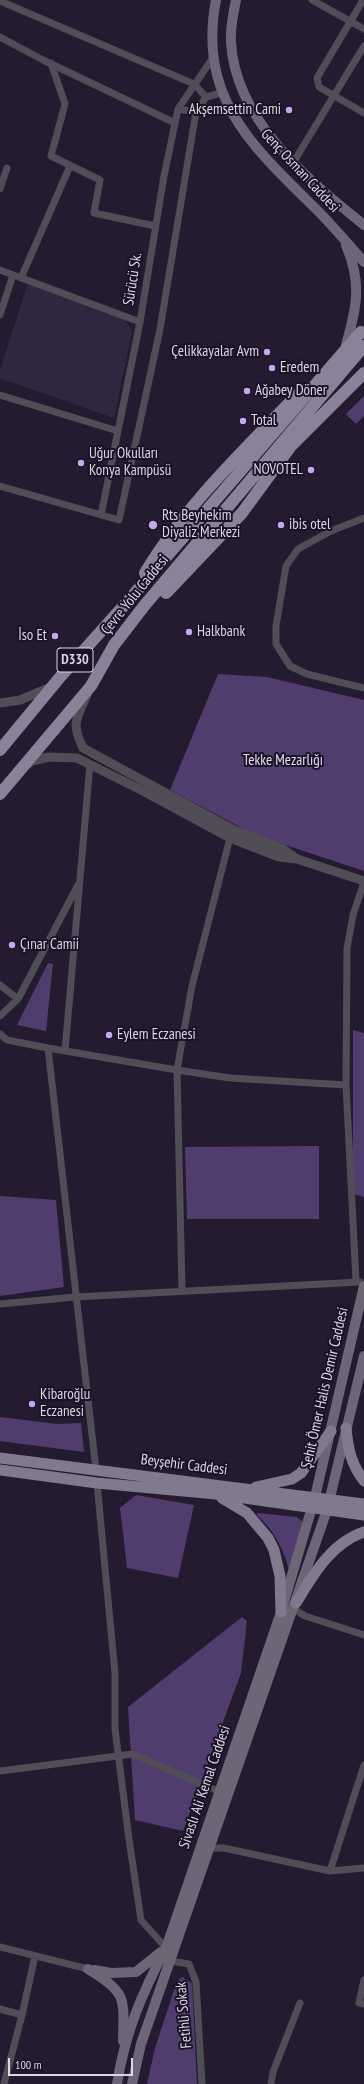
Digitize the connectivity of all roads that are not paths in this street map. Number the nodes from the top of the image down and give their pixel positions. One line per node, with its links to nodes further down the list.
1 (216, 0): 10 (main road, Genç Osman Caddesi)
2 (236, 0): 20 (main road, Genç Osman Caddesi)
3 (312, 0): 6 (street)
4 (363, 0): 6 (street)
5 (0, 1): 12 (street)
6 (351, 22): 7 (street); 14 (street)
7 (364, 29)
8 (0, 37): 11 (street)
9 (364, 46): 14 (street)
10 (214, 56): 12 (street, Sürücü Sk.); 13 (main road, Genç Osman Caddesi)
11 (51, 63): 19 (street); 21 (street)
12 (194, 84): 15 (street); 16 (street, Sürücü Sk.)
13 (221, 92): 15 (street); 26 (main road, Genç Osman Caddesi)
14 (335, 95): 18 (street); 20 (street)
15 (206, 97): 17 (street)
16 (178, 109): 17 (street); 19 (street, Sürücü Sk.)
17 (196, 112): 40 (street)
18 (364, 113)
19 (175, 123): 25 (street, Sürücü Sk.)
20 (293, 163): 24 (main road, Genç Osman Caddesi)
21 (70, 166): 25 (street); 30 (street)
22 (7, 168): 23 (street)
23 (0, 189)
24 (362, 223)
25 (155, 226): 32 (street, Sürücü Sk.)
26 (343, 238): 27 (main road, Genç Osman Caddesi); 34 (main road)
27 (364, 262)
28 (0, 270): 29 (street)
29 (13, 275): 30 (street); 31 (street)
30 (21, 278): 32 (street)
31 (0, 315)
32 (140, 322): 38 (street, Sürücü Sk.)
33 (362, 326): 34 (highway); 42 (highway, Çevre Yolu Caddesi / D330)
34 (346, 345): 42 (highway)
35 (364, 346): 43 (highway, Çevre Yolu Caddesi)
36 (364, 373): 43 (highway)
37 (0, 395): 38 (street)
38 (118, 431): 40 (street, Sürücü Sk.)
39 (0, 486): 40 (street)
40 (101, 515)
41 (364, 518): 46 (street)
42 (128, 601): 44 (highway, Çevre Yolu Caddesi / D330)
43 (114, 645): 45 (highway, Çevre Yolu Caddesi / D330)
44 (52, 686): 47 (street); 48 (highway, Çevre Yolu Caddesi / D330)
45 (91, 686): 50 (highway, Çevre Yolu Caddesi / D330); 53 (street)
46 (364, 688)
47 (0, 703)
48 (0, 750)
49 (90, 764): 50 (street); 52 (street); 54 (street)
50 (15, 778): 51 (highway, Çevre Yolu Caddesi / D330)
51 (0, 794)
52 (230, 838): 53 (street); 62 (street)
53 (297, 859): 55 (street)
54 (81, 881): 57 (street); 61 (street)
55 (364, 881): 63 (street)
56 (0, 985): 57 (street)
57 (18, 999): 58 (street)
58 (0, 1016)
59 (0, 1034): 60 (street)
60 (48, 1048): 61 (street); 67 (street)
61 (65, 1051): 62 (street)
62 (177, 1070): 63 (street); 66 (street)
63 (346, 1085): 65 (street)
64 (364, 1282): 65 (street)
65 (360, 1284): 66 (street); 71 (main road, Şehit Ömer Halis Demir Caddesi)
66 (182, 1290): 67 (street)
67 (75, 1297): 68 (street); 74 (street)
68 (0, 1304)
69 (364, 1356): 70 (main road, Şehit Ömer Halis Demir Caddesi)
70 (346, 1428): 75 (main road); 80 (main road, Şehit Ömer Halis Demir Caddesi)
71 (331, 1431): 77 (main road); 79 (main road, Şehit Ömer Halis Demir Caddesi)
72 (0, 1458): 74 (main road, Beyşehir Caddesi)
73 (0, 1470): 76 (main road, Beyşehir Caddesi)
74 (96, 1470): 77 (main road, Beyşehir Caddesi)
75 (364, 1481)
76 (97, 1483): 78 (main road, Beyşehir Caddesi); 89 (street)
77 (251, 1488): 79 (main road, Beyşehir Caddesi)
78 (216, 1494): 82 (main road, Beyşehir Caddesi); 87 (main road)
79 (315, 1497): 80 (main road, Beyşehir Caddesi); 82 (main road, Sivaslı Ali Kemal Caddesi)
80 (330, 1499): 81 (main road, Beyşehir Caddesi); 83 (main road, Şehit Ömer Halis Demir Caddesi)
81 (364, 1504)
82 (312, 1508): 83 (main road, Beyşehir Caddesi); 87 (main road, Sivaslı Ali Kemal Caddesi)
83 (327, 1510): 84 (main road, Beyşehir Caddesi); 86 (main road, Sivaslı Ali Kemal Caddesi)
84 (364, 1515)
85 (364, 1532): 86 (main road)
86 (295, 1606): 88 (street); 93 (main road, Sivaslı Ali Kemal Caddesi)
87 (281, 1612): 92 (main road, Sivaslı Ali Kemal Caddesi)
88 (364, 1635)
89 (118, 1756): 91 (street); 92 (street); 97 (street)
90 (364, 1765): 95 (street)
91 (0, 1772)
92 (220, 1792): 97 (main road, Sivaslı Ali Kemal Caddesi)
93 (209, 1848): 95 (street); 99 (main road, Sivaslı Ali Kemal Caddesi)
94 (364, 1868): 95 (street)
95 (330, 1871)
96 (0, 1947): 98 (street)
97 (166, 1948): 100 (main road); 106 (main road, Sivaslı Ali Kemal Caddesi)
98 (35, 1956): 100 (street); 105 (street)
99 (170, 1961): 109 (main road, Sivaslı Ali Kemal Caddesi); 110 (street, Fetihli Sokak)
100 (88, 1969): 106 (main road)
101 (364, 1980): 103 (street)
102 (300, 2003): 111 (street)
103 (361, 2004)
104 (0, 2009): 105 (street)
105 (22, 2015): 107 (street)
106 (122, 2051): 108 (main road, Sivaslı Ali Kemal Caddesi)
107 (3, 2079)
108 (117, 2084)
109 (132, 2084)
110 (202, 2084)
111 (271, 2084)

